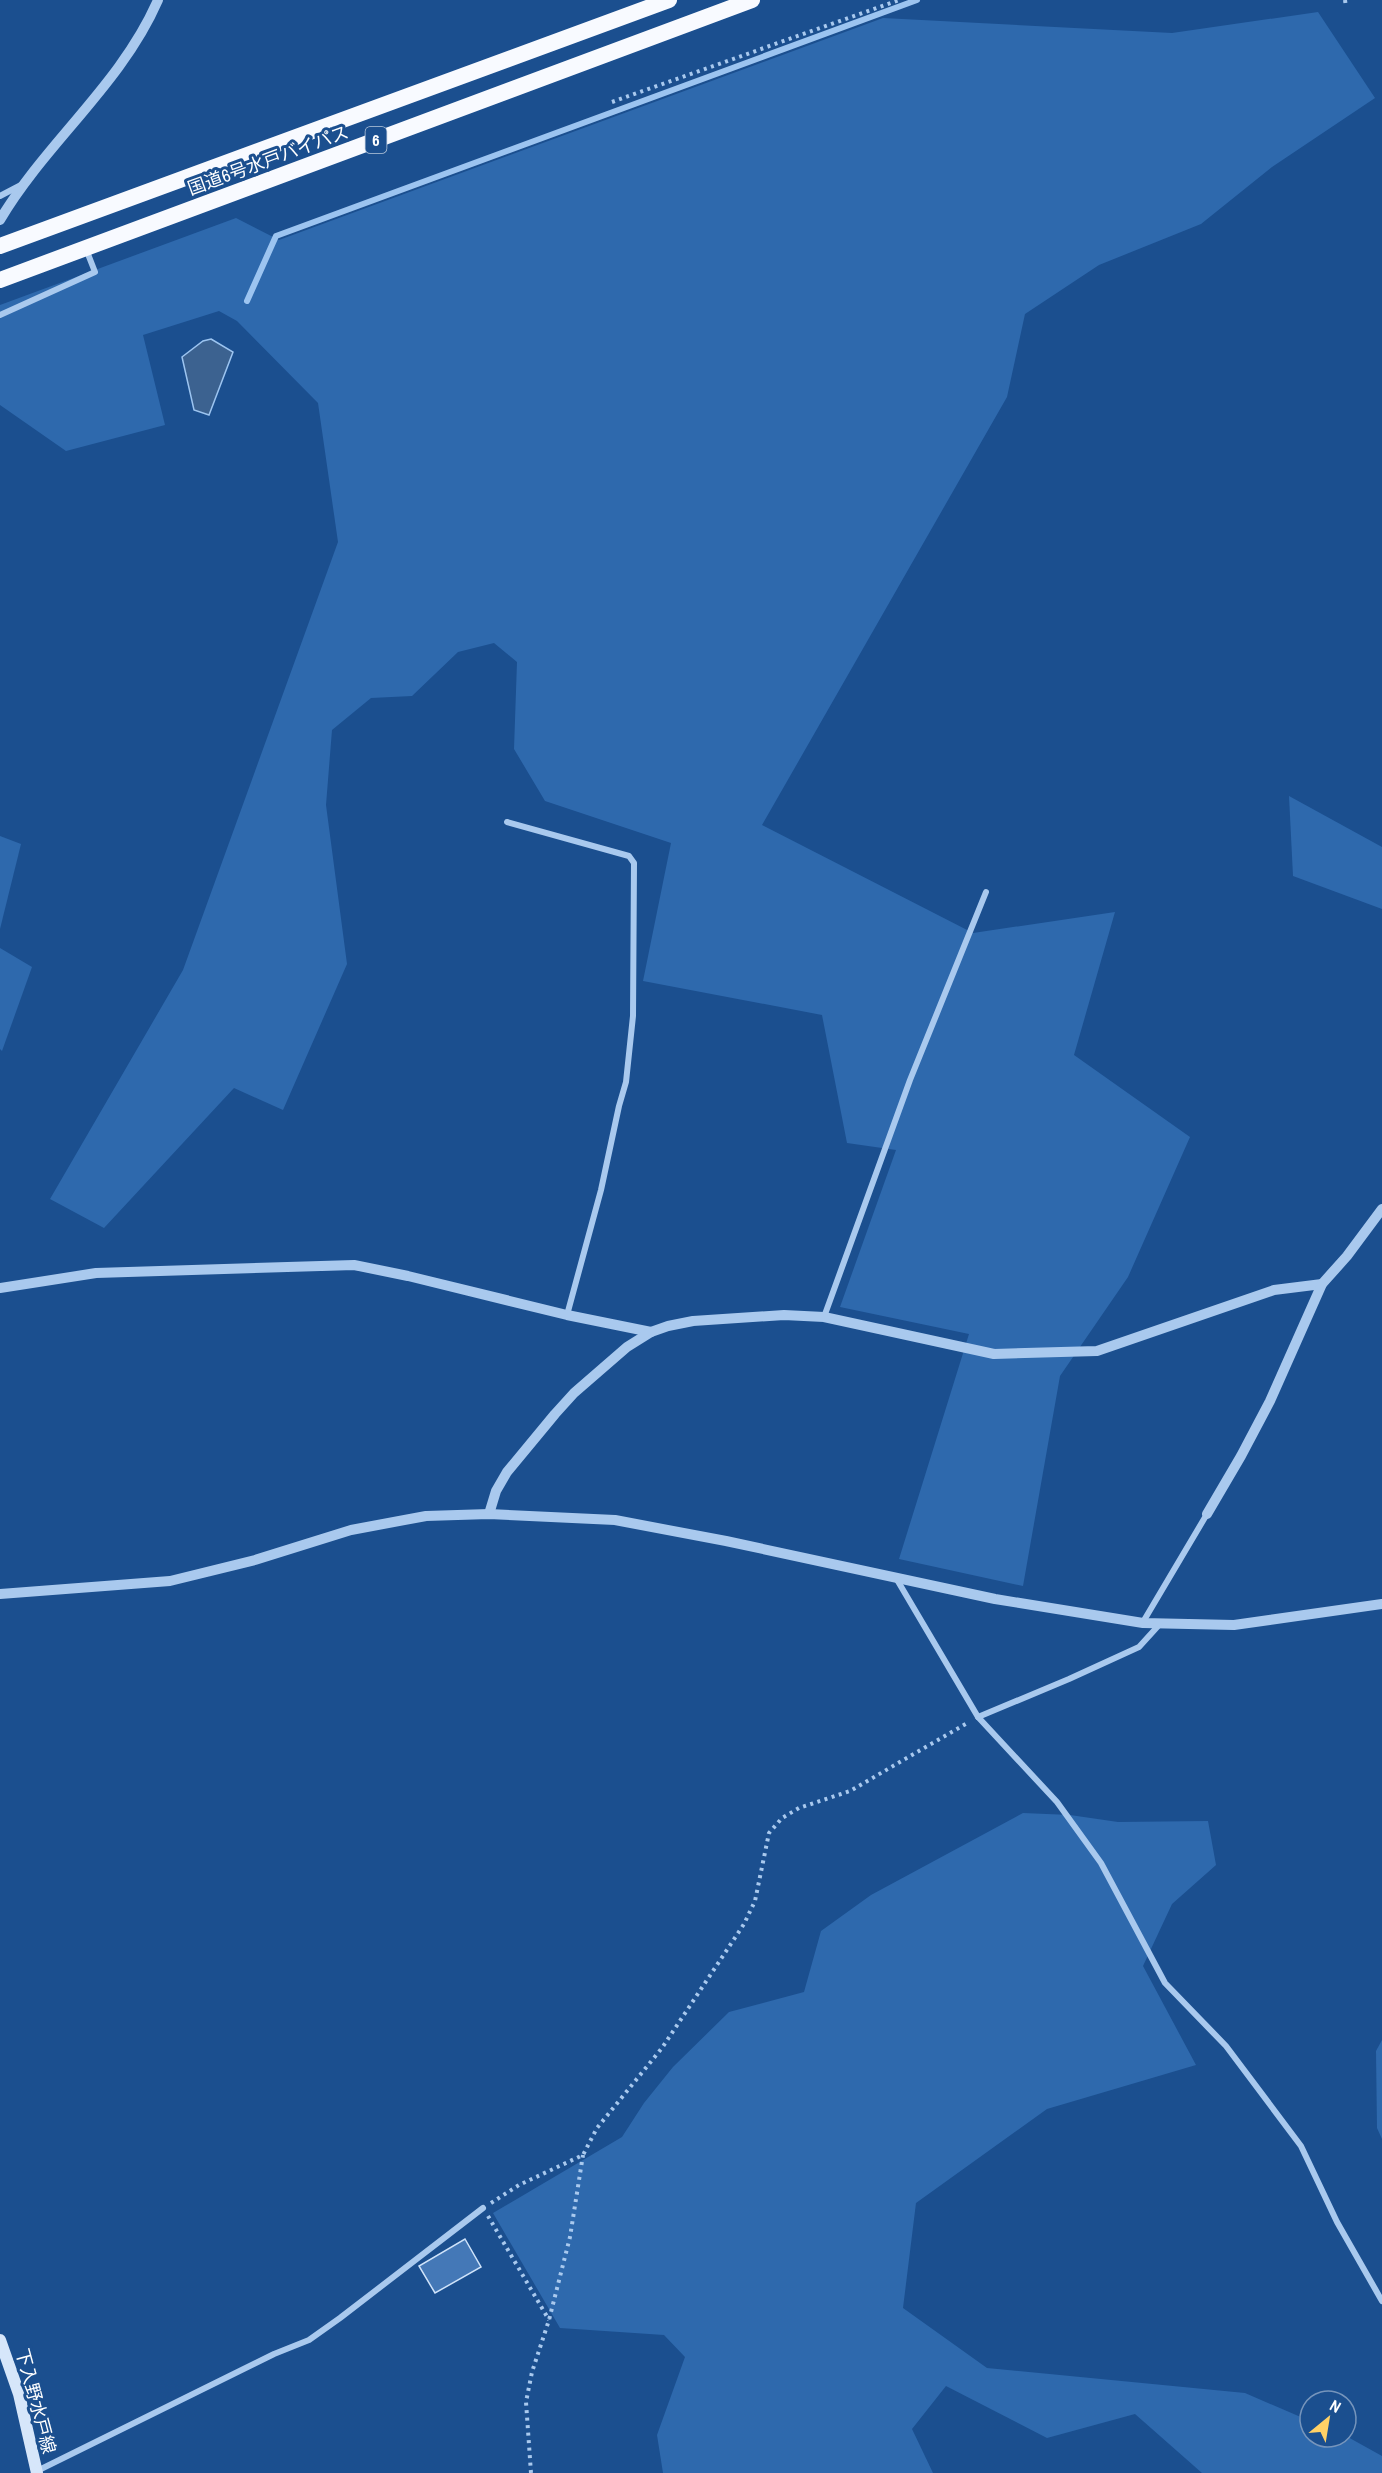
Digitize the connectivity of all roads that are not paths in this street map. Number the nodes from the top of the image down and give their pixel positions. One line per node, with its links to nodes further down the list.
1 (158, 0): 4 (street)
2 (669, 0): 7 (highway, 国道6号水戸バイパス / 6)
3 (753, 0): 8 (highway, 国道6号水戸バイパス / 6)
4 (23, 183): 5 (street); 6 (street)
5 (0, 196)
6 (0, 220)
7 (0, 246)
8 (86, 248): 9 (highway, 国道6号水戸バイパス / 6); 10 (street)
9 (0, 280)
10 (0, 315)
11 (507, 822): 16 (street)
12 (986, 892): 17 (street)
13 (1382, 1209): 14 (street)
14 (1322, 1284): 17 (street); 20 (street)
15 (0, 1288): 16 (street)
16 (567, 1315): 18 (street)
17 (824, 1317): 18 (street)
18 (651, 1332): 19 (street)
19 (489, 1514): 21 (street); 22 (street)
20 (1207, 1514): 24 (street)
21 (896, 1578): 24 (street); 26 (street)
22 (0, 1594)
23 (1382, 1604): 25 (street)
24 (1143, 1623): 25 (street)
25 (1159, 1624): 26 (street)
26 (978, 1717): 28 (street)
27 (483, 2208): 30 (street)
28 (1382, 2301)
29 (0, 2340): 30 (main road, 下入野水戸線)
30 (35, 2472)

